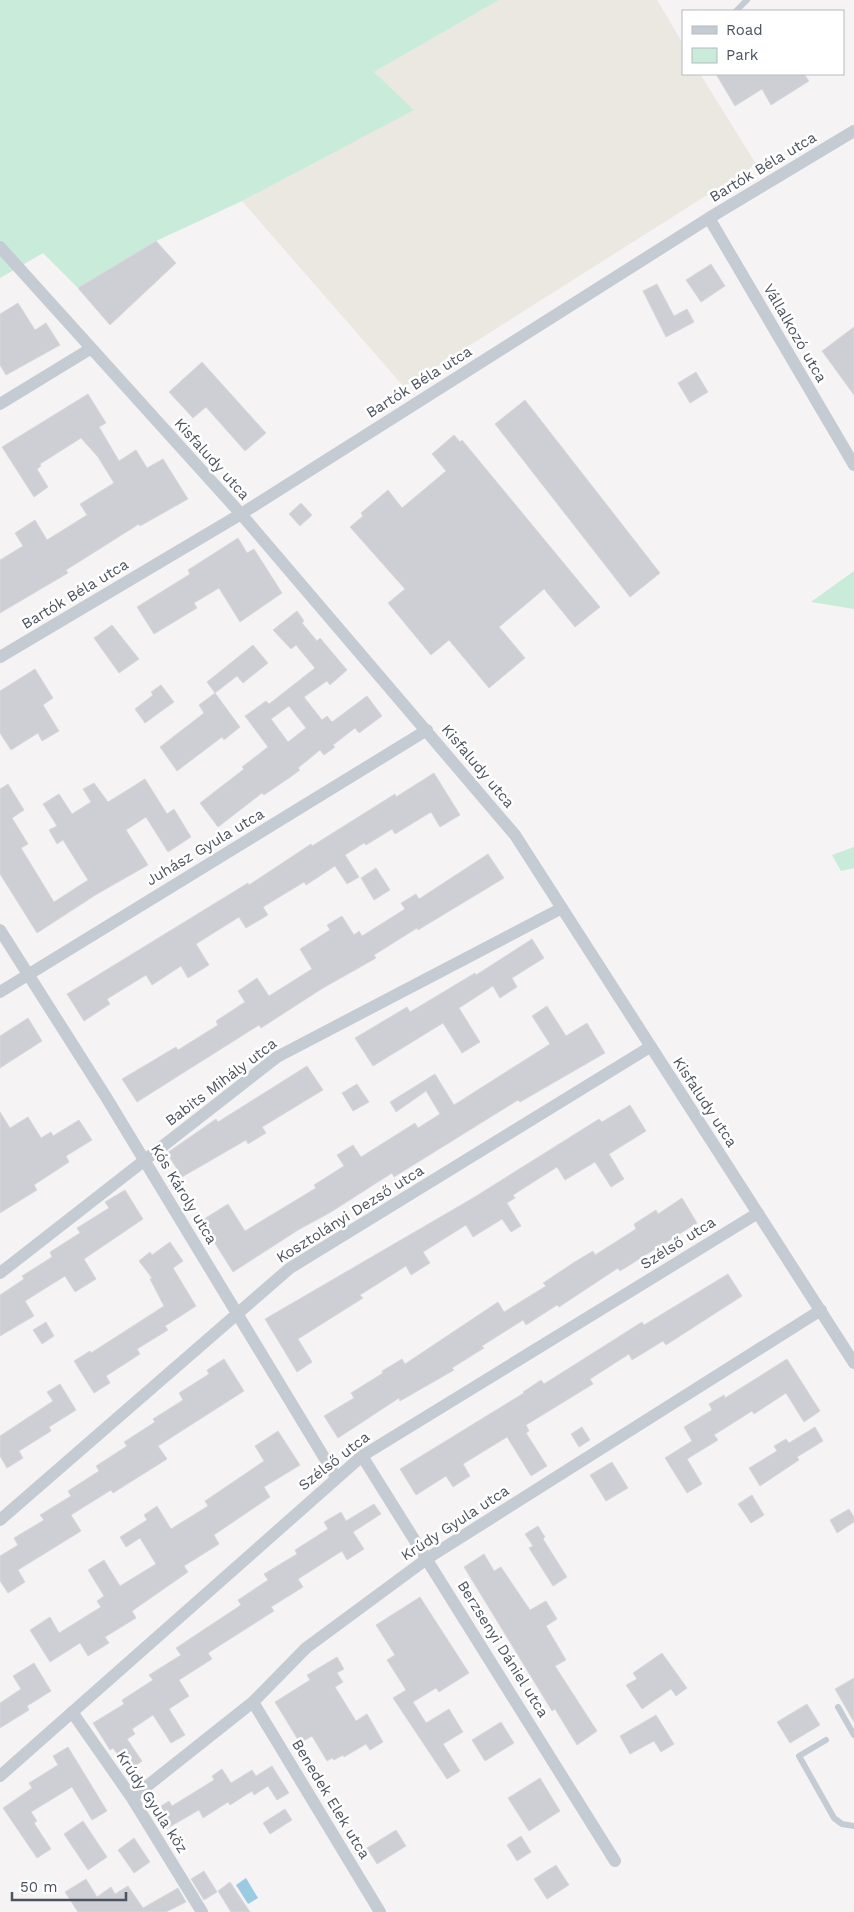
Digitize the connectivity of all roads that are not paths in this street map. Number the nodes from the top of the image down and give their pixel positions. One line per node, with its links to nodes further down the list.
1 (747, 0): 2 (lane)
2 (737, 10)
3 (854, 131): 4 (street, Bartók Béla utca)
4 (709, 218): 8 (street, Vállalkozó utca); 9 (street, Bartók Béla utca)
5 (0, 247): 6 (street, Kisfaludy utca)
6 (90, 348): 7 (street); 9 (street, Kisfaludy utca)
7 (0, 404)
8 (853, 461)
9 (241, 514): 10 (street, Bartók Béla utca); 11 (street, Kisfaludy utca)
10 (0, 657)
11 (427, 730): 12 (street, Kisfaludy utca); 14 (street, Juhász Gyula utca)
12 (562, 908): 16 (street, Kisfaludy utca); 17 (street, Babits Mihály utca)
13 (0, 930): 14 (street, Kós Károly utca)
14 (28, 974): 15 (street, Juhász Gyula utca); 17 (street, Kós Károly utca)
15 (0, 992)
16 (650, 1047): 18 (street, Kisfaludy utca); 21 (street, Kosztolányi Dezső utca)
17 (144, 1159): 19 (street, Babits Mihály utca); 21 (street, Kós Károly utca)
18 (758, 1213): 20 (street, Kisfaludy utca); 23 (street, Szélső utca)
19 (0, 1273)
20 (821, 1310): 22 (street, Kisfaludy utca); 26 (street, Krúdy Gyula utca)
21 (238, 1313): 24 (street, Kós Károly utca); 25 (street, Kosztolányi Dezső utca)
22 (854, 1363)
23 (362, 1456): 24 (street, Szélső utca); 26 (street, Berzsenyi Dániel utca)
24 (336, 1477): 29 (street, Szélső utca)
25 (0, 1520)
26 (428, 1558): 27 (street, Krúdy Gyula utca); 35 (street, Berzsenyi Dániel utca)
27 (253, 1702): 33 (street, Krúdy Gyula utca); 37 (street, Benedek Elek utca)
28 (838, 1707): 30 (lane)
29 (72, 1712): 32 (street, Szélső utca); 33 (street, Krúdy Gyula köz)
30 (854, 1735)
31 (826, 1740): 34 (lane)
32 (0, 1776)
33 (132, 1798): 36 (street, Krúdy Gyula köz)
34 (854, 1826)
35 (614, 1861)
36 (202, 1912)
37 (380, 1912)

